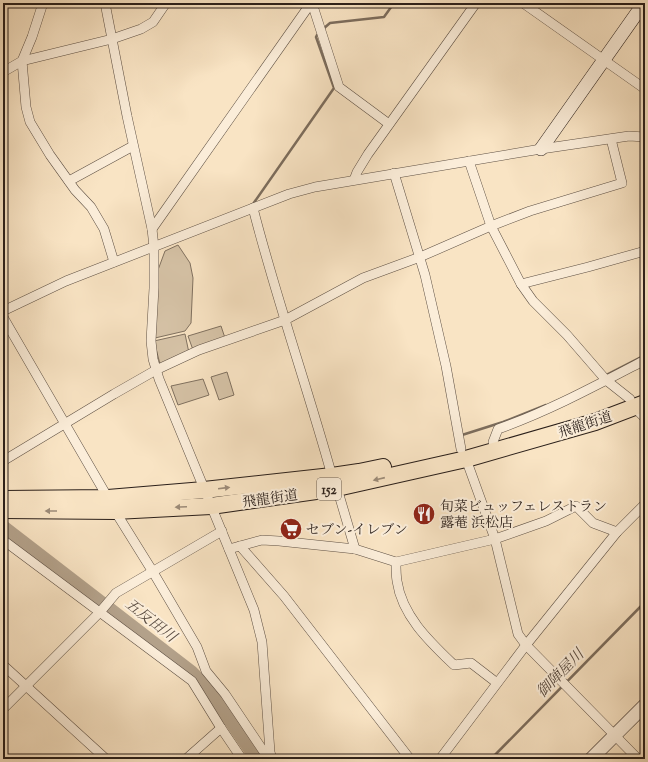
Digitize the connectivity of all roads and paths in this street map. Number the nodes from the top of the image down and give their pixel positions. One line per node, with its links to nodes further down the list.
1 (43, 3): 9 (street)
2 (105, 3): 8 (street)
3 (166, 3): 8 (street)
4 (312, 3): 13 (street); 24 (street)
5 (476, 3): 13 (street)
6 (523, 3): 10 (street)
7 (644, 3): 10 (street)
8 (112, 39): 9 (street); 16 (street)
9 (22, 60): 11 (street); 21 (street)
10 (604, 60): 12 (street); 17 (street)
11 (3, 72)
12 (645, 89)
13 (389, 124): 20 (street)
14 (645, 137): 15 (street)
15 (611, 139): 17 (street); 23 (street)
16 (133, 146): 21 (street); 24 (street)
17 (541, 149): 18 (street)
18 (469, 161): 19 (street); 23 (street)
19 (394, 174): 20 (street); 27 (street)
20 (354, 180): 22 (street)
21 (69, 181): 28 (street)
22 (253, 208): 25 (street); 32 (street)
23 (491, 226): 27 (street); 29 (street)
24 (152, 229): 25 (street)
25 (154, 247): 28 (street); 34 (street)
26 (645, 251): 29 (street)
27 (420, 257): 32 (street); 40 (street)
28 (114, 262): 30 (street)
29 (521, 284): 35 (street)
30 (3, 312)
31 (3, 318): 38 (street)
32 (285, 320): 34 (street); 42 (street)
33 (645, 360): 35 (street)
34 (156, 370): 38 (street); 43 (street)
35 (606, 380): 37 (street); 39 (street)
36 (645, 392): 37 (highway, 飛龍街道 / 152)
37 (638, 407): 39 (highway, 飛龍街道 / 152); 40 (highway, 飛龍街道 / 152)
38 (66, 424): 41 (street); 45 (street)
39 (493, 442): 40 (highway, 飛龍街道 / 152)
40 (464, 454): 42 (highway, 飛龍街道 / 152); 51 (street)
41 (3, 461)
42 (334, 482): 43 (highway, 飛龍街道 / 152, one-way to 42); 47 (highway, 飛龍街道 / 152); 55 (street)
43 (204, 490): 45 (highway, 飛龍街道 / 152); 47 (street)
44 (3, 499): 45 (highway, 飛龍街道 / 152)
45 (112, 504): 47 (highway, 飛龍街道 / 152, one-way to 45); 48 (highway, 飛龍街道 / 152, one-way to 48); 57 (street)
46 (645, 504): 50 (street)
47 (211, 506): 49 (street)
48 (3, 510)
49 (222, 532): 54 (street); 57 (street)
50 (617, 532): 51 (street); 59 (street)
51 (495, 539): 56 (street); 59 (street)
52 (3, 540): 58 (street)
53 (240, 546): 54 (street); 55 (street); 71 (street)
54 (229, 549): 67 (street)
55 (355, 549): 56 (street)
56 (396, 562): 61 (street)
57 (153, 572): 58 (street); 67 (street)
58 (100, 611): 62 (street); 65 (street)
59 (526, 645): 61 (street); 66 (street)
60 (3, 665): 62 (street)
61 (497, 683): 72 (street)
62 (26, 686): 64 (street); 68 (street)
63 (645, 704): 66 (street)
64 (3, 709)
65 (221, 728): 69 (street); 70 (street)
66 (615, 735): 73 (street); 74 (street)
67 (268, 758)
68 (106, 759)
69 (186, 759)
70 (242, 759)
71 (410, 759)
72 (440, 759)
73 (591, 759)
74 (638, 759)

